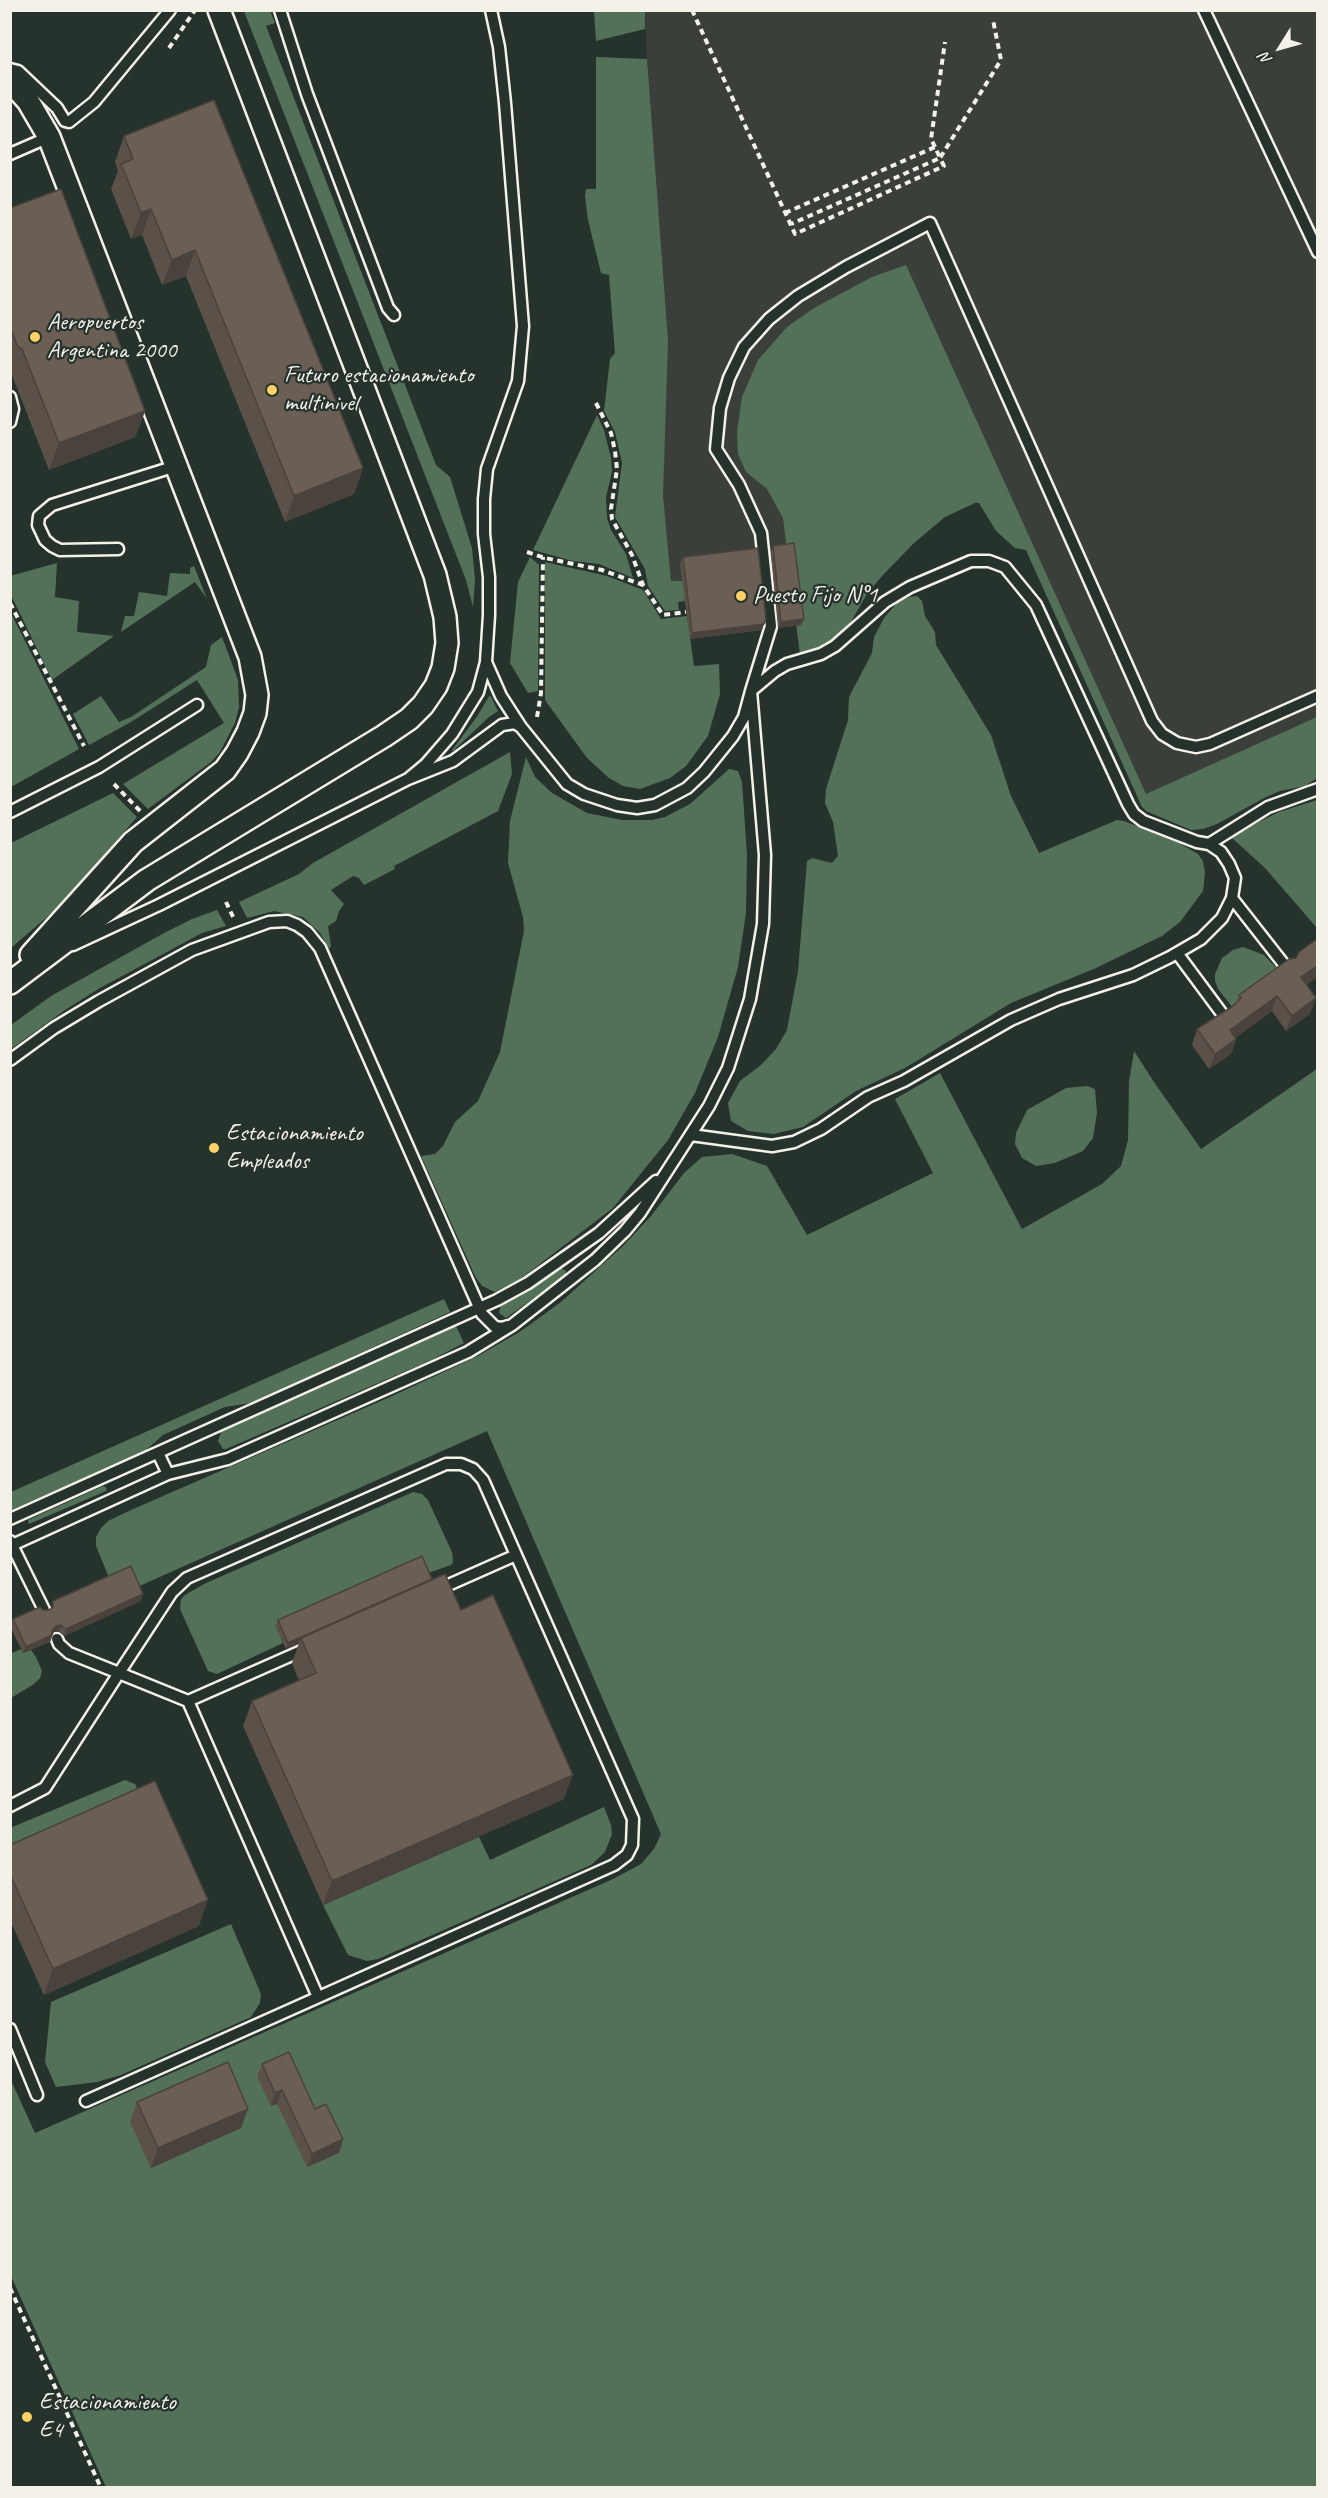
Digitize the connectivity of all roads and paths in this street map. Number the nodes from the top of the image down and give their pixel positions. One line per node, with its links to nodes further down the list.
1 (170, 10): 11 (lane)
2 (195, 10): 10 (path)
3 (219, 10): 48 (street)
4 (280, 10): 20 (lane)
5 (491, 10): 31 (lane)
6 (692, 10): 17 (path)
7 (1204, 10): 19 (lane)
8 (993, 20): 16 (path)
9 (945, 42): 14 (path)
10 (169, 48)
11 (10, 69)
12 (10, 81): 13 (street)
13 (49, 137): 15 (lane); 24 (street)
14 (935, 147): 16 (path); 17 (path)
15 (10, 154)
16 (940, 158): 18 (path); 18 (path)
17 (785, 213): 18 (path)
18 (791, 224)
19 (1317, 252)
20 (394, 315)
21 (10, 397): 23 (lane)
22 (596, 403): 28 (path)
23 (10, 422)
24 (176, 466): 25 (lane); 50 (street)
25 (118, 549)
26 (527, 552): 27 (path)
27 (543, 557): 28 (path); 35 (path)
28 (643, 585): 30 (path)
29 (10, 603): 37 (path)
30 (686, 612)
31 (486, 662): 36 (lane); 38 (lane)
32 (751, 692): 33 (lane); 36 (lane); 43 (lane); 54 (lane)
33 (1317, 696)
34 (197, 705): 41 (lane)
35 (537, 717)
36 (521, 727): 38 (lane)
37 (84, 746)
38 (408, 779): 48 (lane)
39 (114, 784): 42 (path)
40 (1317, 789): 43 (lane)
41 (10, 812)
42 (141, 812)
43 (1209, 844): 44 (lane)
44 (1232, 898): 47 (lane); 49 (lane)
45 (226, 902): 46 (path)
46 (239, 926): 53 (lane); 56 (lane)
47 (1177, 953): 52 (lane); 54 (lane)
48 (40, 960): 51 (street)
49 (1286, 967)
50 (10, 976)
51 (10, 983)
52 (1223, 1015)
53 (10, 1060)
54 (691, 1135): 55 (lane)
55 (669, 1169): 56 (lane); 57 (lane)
56 (479, 1308): 57 (lane); 58 (lane)
57 (512, 1325): 59 (lane)
58 (158, 1453): 59 (lane); 60 (lane)
59 (168, 1474): 61 (lane)
60 (10, 1519)
61 (12, 1543): 64 (lane)
62 (516, 1555): 63 (lane); 67 (lane); 70 (lane)
63 (428, 1594)
64 (44, 1610)
65 (57, 1639): 67 (lane)
66 (319, 1642): 68 (lane)
67 (119, 1673): 68 (lane); 69 (lane)
68 (188, 1701): 70 (lane)
69 (10, 1806)
70 (318, 1997): 73 (lane)
71 (10, 2029): 72 (lane)
72 (37, 2095)
73 (86, 2101)
74 (10, 2288): 75 (path)
75 (101, 2487)

